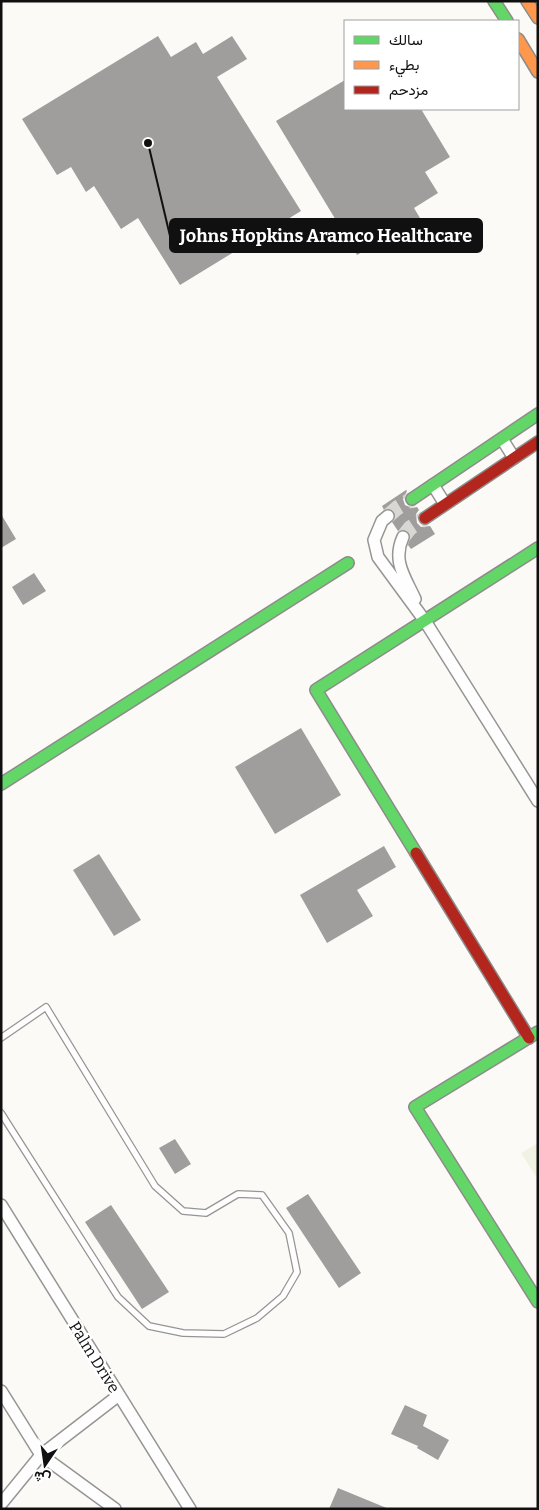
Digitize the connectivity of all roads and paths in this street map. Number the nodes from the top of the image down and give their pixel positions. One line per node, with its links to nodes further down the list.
1 (494, 1): 4 (street)
2 (527, 1): 3 (street)
3 (538, 18)
4 (506, 20)
5 (519, 41): 6 (street)
6 (538, 72)
7 (538, 414): 8 (street)
8 (502, 438): 10 (street); 11 (street)
9 (538, 442): 10 (street)
10 (514, 458): 13 (street)
11 (433, 485): 12 (street); 13 (street)
12 (412, 499)
13 (445, 504): 15 (street)
14 (388, 516): 19 (street)
15 (424, 518)
16 (403, 537): 19 (street)
17 (538, 549): 19 (street)
18 (348, 563): 20 (street)
19 (425, 621): 21 (street); 22 (street)
20 (1, 784)
21 (538, 801)
22 (533, 1035): 27 (street)
23 (1, 1038): 24 (lane)
24 (1, 1113)
25 (1, 1205): 26 (street, Palm Drive)
26 (5, 1218): 29 (street, Palm Drive)
27 (538, 1302)
28 (1, 1391): 30 (street)
29 (119, 1395): 30 (street); 33 (street, Palm Drive)
30 (41, 1455): 31 (street); 32 (street)
31 (1, 1504)
32 (115, 1509)
33 (190, 1509)

